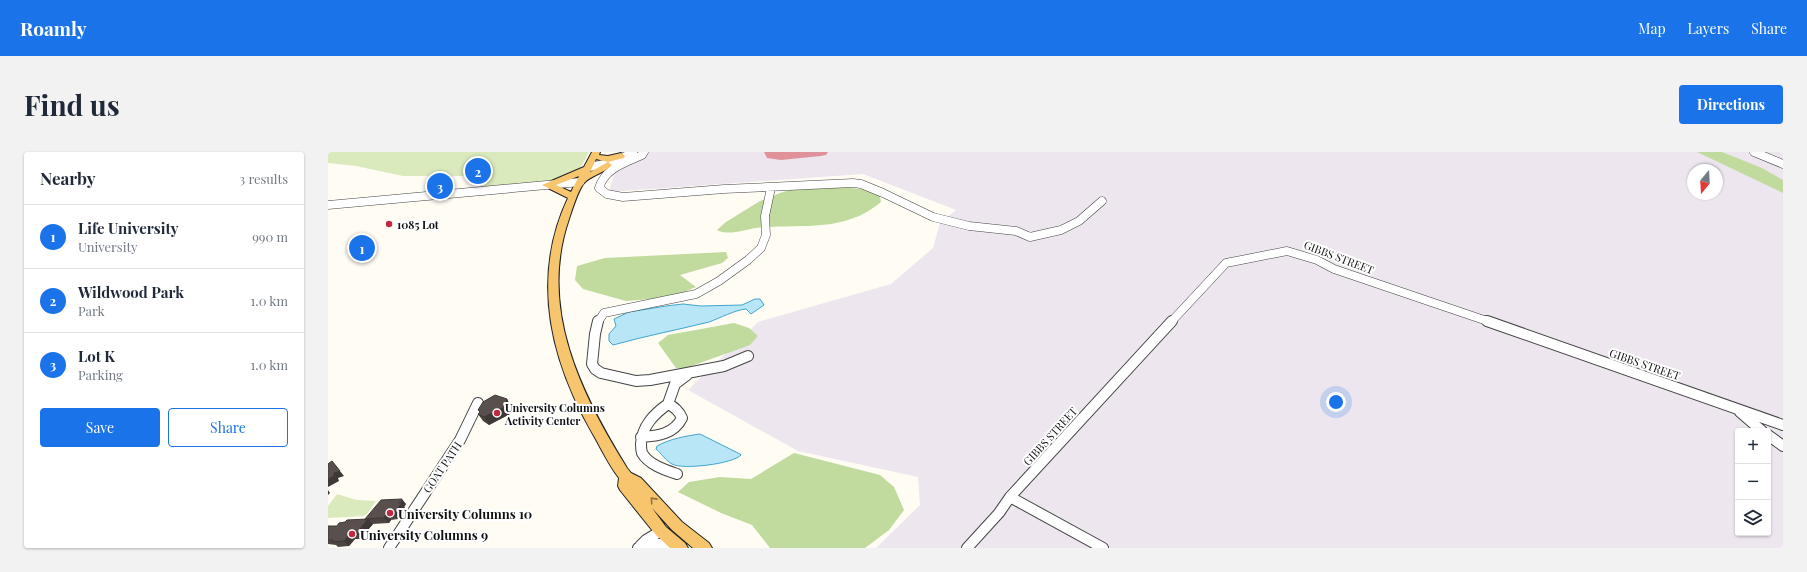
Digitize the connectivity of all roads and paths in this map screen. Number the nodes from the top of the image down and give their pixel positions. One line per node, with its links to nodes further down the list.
1 (633, 152): 7 (street)
2 (644, 152): 11 (street)
3 (1754, 152): 6 (street)
4 (595, 154): 5 (main road); 8 (main road)
5 (625, 154): 8 (street)
6 (1783, 164)
7 (608, 165): 8 (street); 9 (main road)
8 (589, 167): 9 (main road); 10 (main road)
9 (580, 182): 10 (street); 12 (main road)
10 (546, 185): 12 (main road); 14 (street)
11 (771, 188): 13 (street); 16 (street)
12 (573, 197): 26 (main road)
13 (1102, 201)
14 (328, 205)
15 (748, 356): 16 (street)
16 (691, 372): 18 (street)
17 (478, 403): 31 (street, GOAT PATH)
18 (668, 404): 22 (street); 22 (street)
19 (1736, 408): 20 (street, GIBBS STREET); 21 (street); 27 (street, GIBBS STREET)
20 (1783, 425)
21 (1759, 428)
22 (641, 437): 25 (street)
23 (1771, 437): 24 (street)
24 (1783, 446)
25 (677, 474)
26 (626, 477): 28 (main road, one-way to 26); 29 (main road)
27 (1010, 497): 34 (street, GIBBS STREET); 35 (street)
28 (677, 526): 29 (main road); 33 (main road)
29 (661, 531): 30 (main road); 32 (street)
30 (678, 546): 32 (street)
31 (389, 548)
32 (638, 548)
33 (704, 548)
34 (966, 548)
35 (1103, 548)

